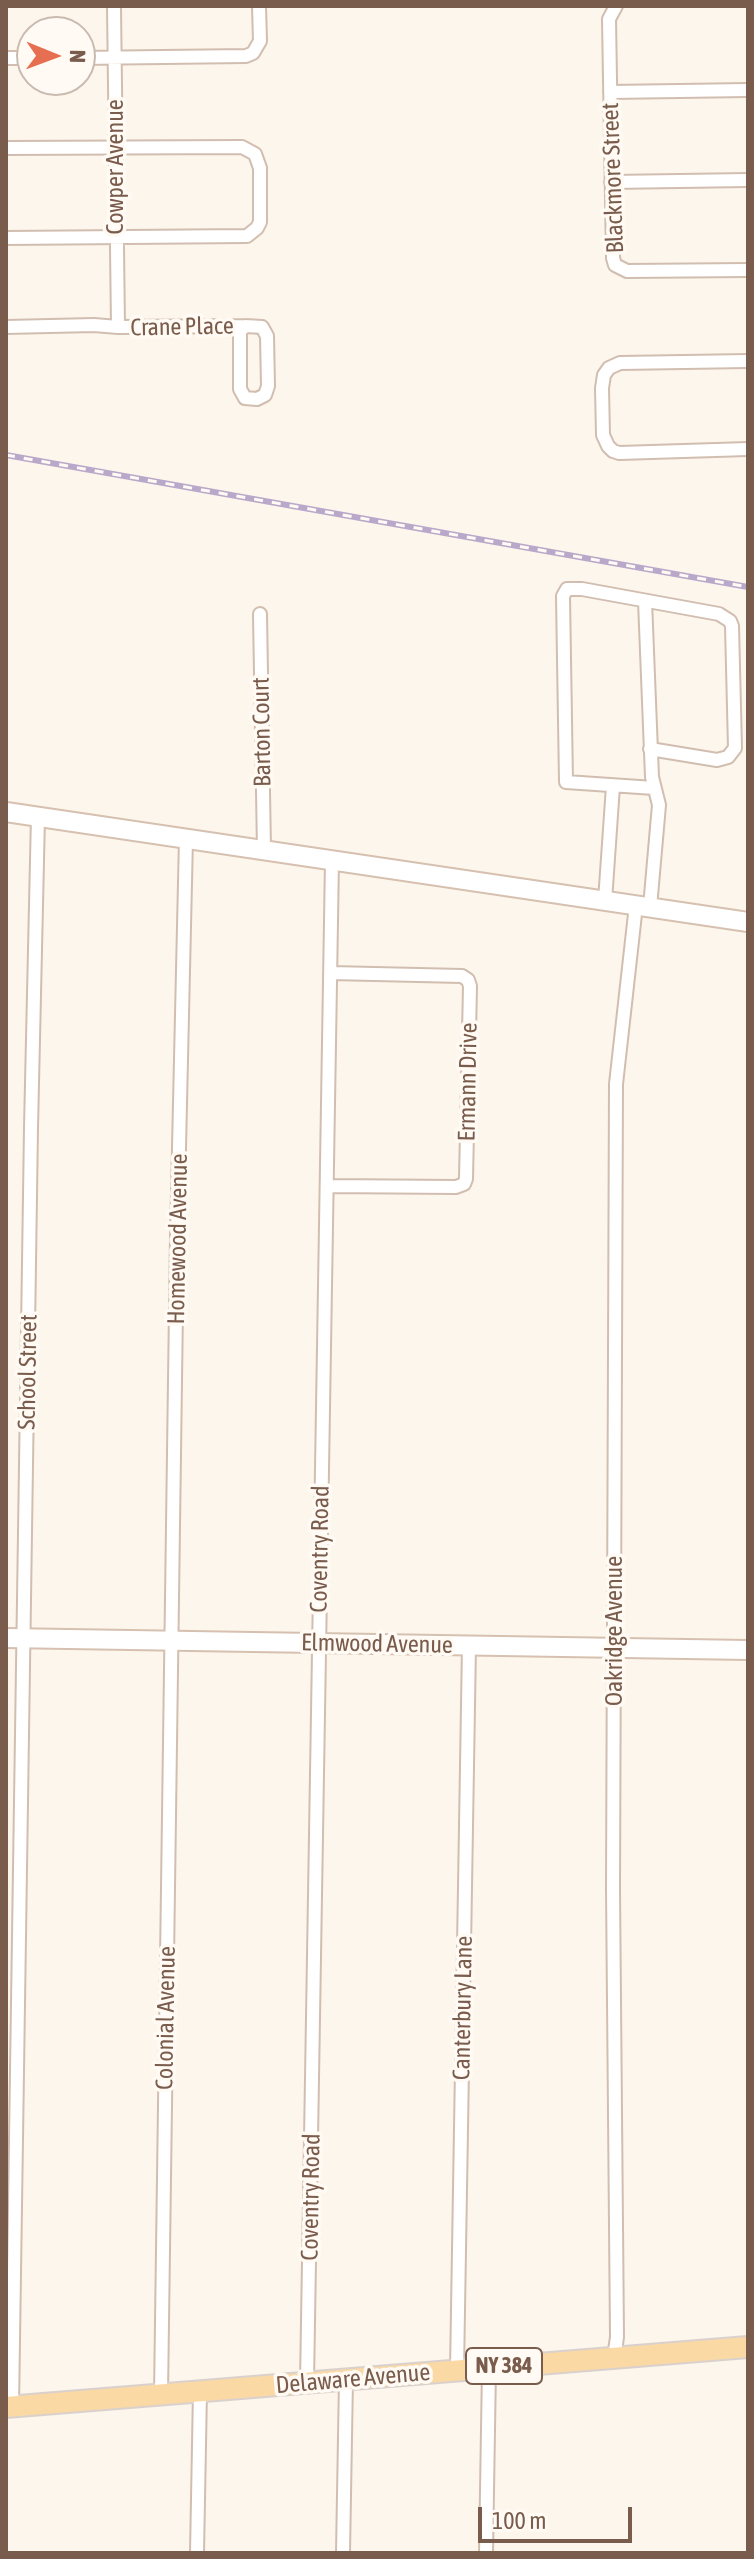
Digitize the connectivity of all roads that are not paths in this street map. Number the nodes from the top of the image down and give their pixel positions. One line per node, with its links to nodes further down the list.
1 (114, 6): 5 (street, Cowper Avenue)
2 (259, 6): 5 (street)
3 (616, 6): 7 (street, Blackmore Street)
4 (96, 58): 5 (street)
5 (114, 58): 9 (street, Cowper Avenue)
6 (748, 90): 7 (street)
7 (610, 92): 11 (street, Blackmore Street)
8 (6, 148): 9 (street)
9 (115, 148): 13 (street, Cowper Avenue); 13 (street)
10 (748, 180): 11 (street)
11 (611, 182): 14 (street, Blackmore Street)
12 (6, 238): 13 (street)
13 (115, 238): 17 (street, Cowper Avenue)
14 (748, 270)
15 (246, 326): 15 (street, Crane Place); 17 (street, Crane Place)
16 (6, 327): 17 (street, Crane Place)
17 (118, 327)
18 (748, 361): 19 (street)
19 (748, 449)
20 (645, 601): 22 (street, Oakridge Avenue); 22 (street); 23 (street)
21 (260, 614): 28 (street, Barton Court)
22 (650, 749): 24 (street, Oakridge Avenue)
23 (613, 786): 24 (street); 30 (street)
24 (654, 788): 31 (street, Oakridge Avenue)
25 (6, 812): 26 (main road)
26 (38, 816): 27 (main road); 35 (street, School Street)
27 (186, 838): 28 (main road); 36 (street, Homewood Avenue)
28 (264, 850): 29 (main road)
29 (332, 860): 30 (main road); 33 (street, Coventry Road)
30 (605, 901): 31 (main road)
31 (643, 906): 32 (main road); 39 (street, Oakridge Avenue)
32 (748, 922)
33 (331, 973): 34 (street, Coventry Road); 34 (street, Ermann Drive)
34 (327, 1186): 37 (street, Coventry Road)
35 (15, 1638): 36 (main road, Elmwood Avenue); 49 (street, School Street)
36 (172, 1641): 37 (main road, Elmwood Avenue); 48 (street, Colonial Avenue)
37 (319, 1643): 38 (main road, Elmwood Avenue); 46 (street, Coventry Road)
38 (469, 1645): 39 (main road, Elmwood Avenue); 44 (street, Canterbury Lane)
39 (614, 1647): 40 (main road, Elmwood Avenue); 42 (street, Oakridge Avenue)
40 (748, 1650)
41 (748, 2347): 42 (main road, Delaware Avenue / NY 384)
42 (614, 2358): 43 (main road, Delaware Avenue / NY 384)
43 (489, 2368): 44 (main road, Delaware Avenue / NY 384); 52 (street)
44 (457, 2370): 45 (main road, Delaware Avenue / NY 384)
45 (346, 2379): 46 (main road, Delaware Avenue / NY 384); 51 (street)
46 (307, 2382): 47 (main road, Delaware Avenue / NY 384)
47 (200, 2391): 48 (main road, Delaware Avenue / NY 384); 50 (street)
48 (161, 2394): 49 (main road, Delaware Avenue / NY 384)
49 (9, 2407)
50 (197, 2553)
51 (343, 2553)
52 (486, 2553)

